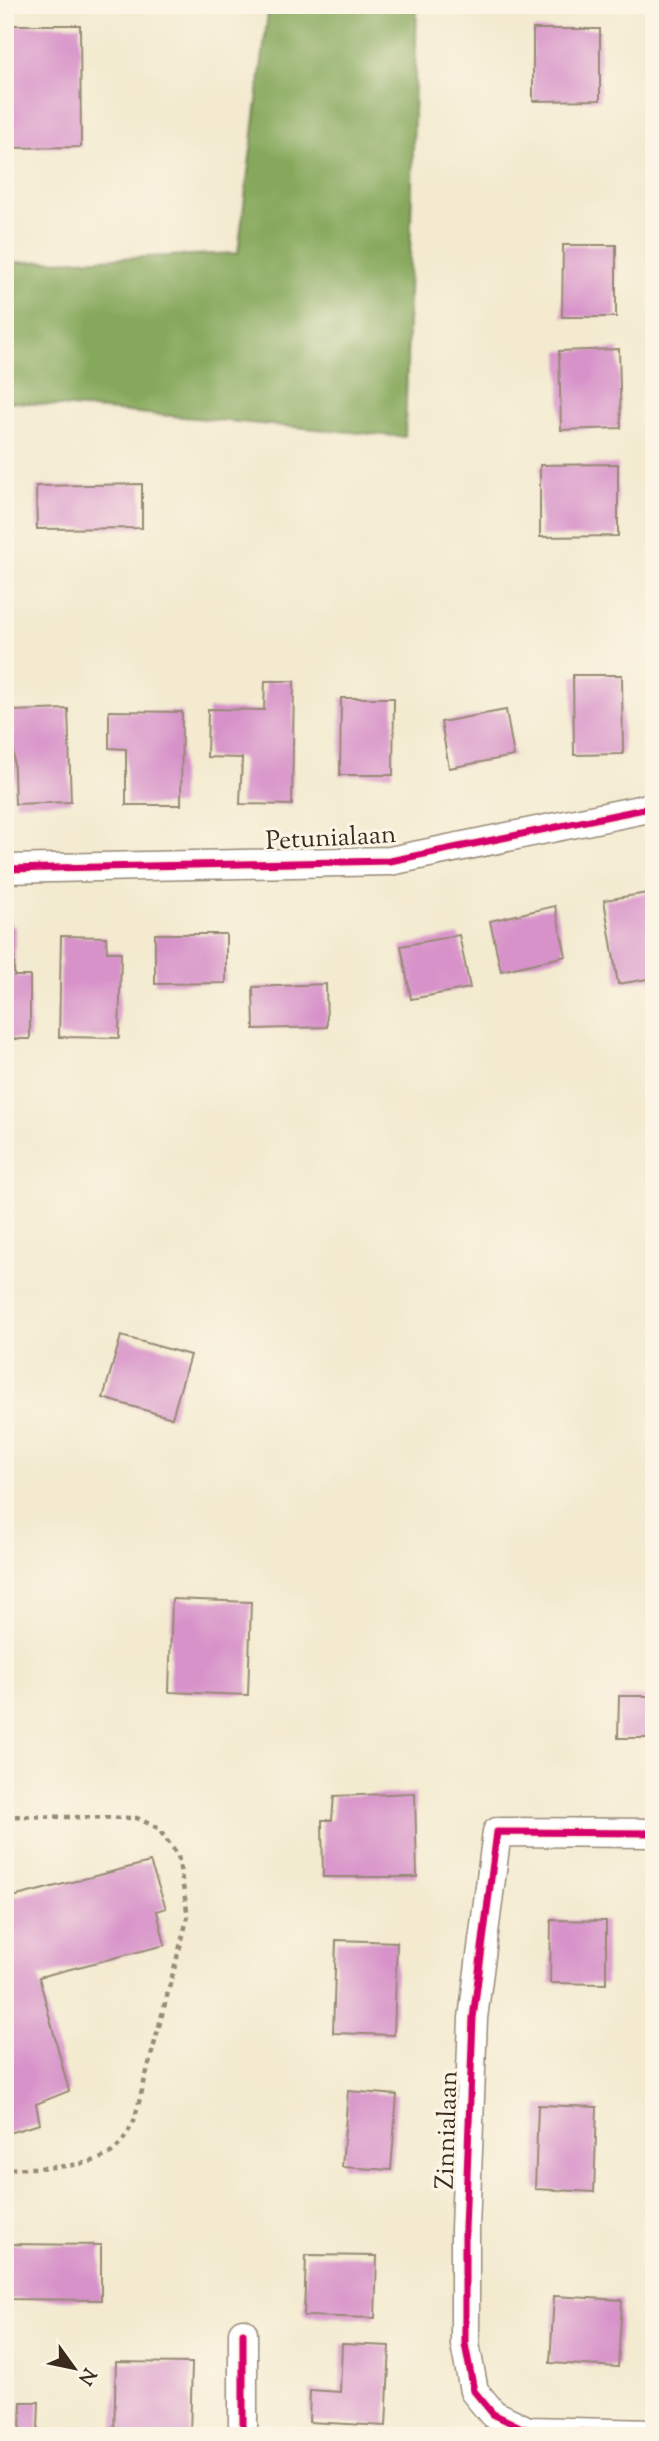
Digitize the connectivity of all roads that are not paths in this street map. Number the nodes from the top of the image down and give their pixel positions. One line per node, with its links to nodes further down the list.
1 (654, 807): 2 (street, Petunialaan)
2 (5, 869)
3 (654, 1833): 5 (street, Zinnialaan)
4 (243, 2333): 6 (street)
5 (654, 2434)
6 (243, 2436)

